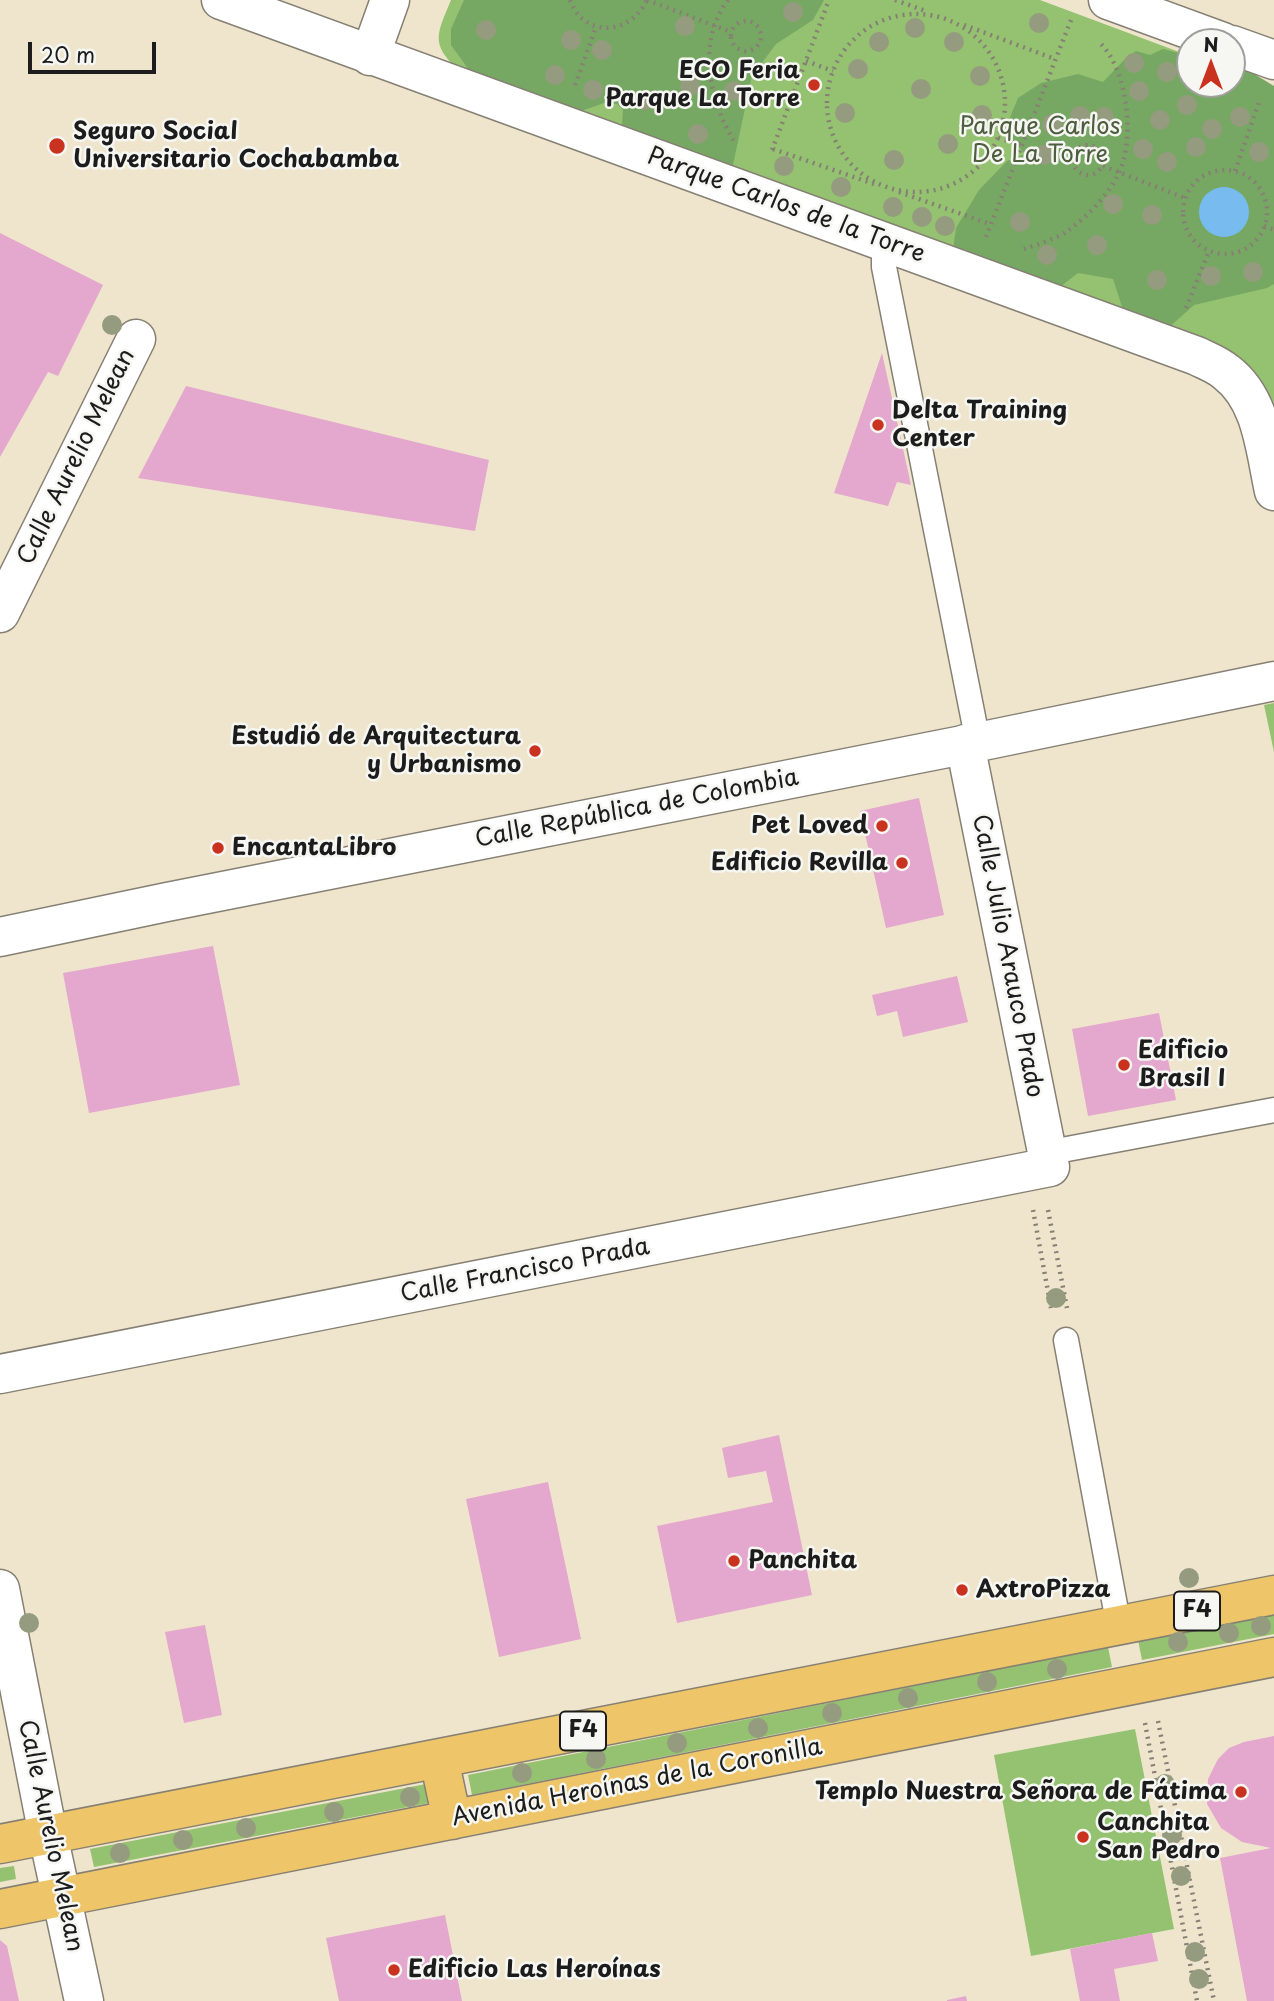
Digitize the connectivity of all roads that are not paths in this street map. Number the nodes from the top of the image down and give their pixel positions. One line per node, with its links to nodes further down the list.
1 (221, 0): 5 (street, Parque Carlos de la Torre)
2 (390, 0): 5 (street)
3 (1108, 0): 4 (street)
4 (1185, 28)
5 (370, 56): 8 (street, Parque Carlos de la Torre)
6 (1246, 57): 7 (street)
7 (1268, 75)
8 (884, 242): 10 (street, Parque Carlos de la Torre); 13 (lane, Calle Julio Arauco Prado)
9 (136, 339): 11 (street, Calle Aurelio Melean)
10 (1274, 491)
11 (0, 613)
12 (1274, 681): 13 (street, Calle República de Colombia)
13 (972, 743): 14 (street, Calle República de Colombia); 16 (street, Calle Julio Arauco Prado)
14 (0, 937)
15 (1274, 1110): 16 (lane, Calle Francisco Prada)
16 (1040, 1166): 18 (street, Calle Francisco Prada)
17 (1066, 1340): 21 (lane)
18 (0, 1374)
19 (0, 1589): 26 (street, Calle Aurelio Melean)
20 (1274, 1595): 21 (main road, F4)
21 (1119, 1627): 23 (main road); 24 (main road, F4)
22 (1274, 1657): 23 (main road, Avenida Heroínas de la Coronilla / F4)
23 (1143, 1705): 25 (main road, Avenida Heroínas de la Coronilla / F4)
24 (439, 1759): 25 (main road); 26 (main road, F4)
25 (452, 1820): 28 (main road, Avenida Heroínas de la Coronilla / F4)
26 (48, 1835): 27 (main road, F4); 28 (street, Calle Aurelio Melean)
27 (0, 1844)
28 (62, 1898): 29 (main road, Avenida Heroínas de la Coronilla / F4); 30 (street, Calle Aurelio Melean)
29 (0, 1909)
30 (84, 2001)

